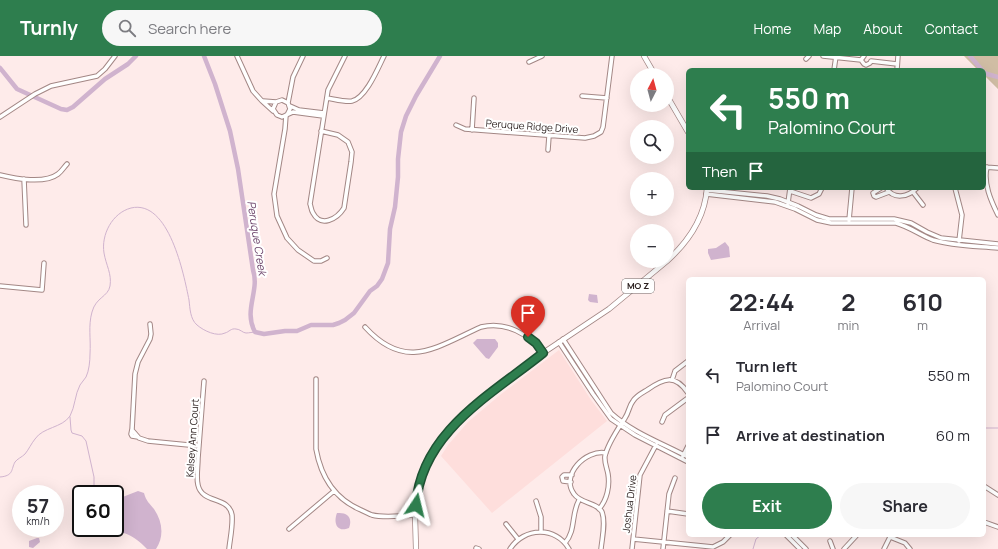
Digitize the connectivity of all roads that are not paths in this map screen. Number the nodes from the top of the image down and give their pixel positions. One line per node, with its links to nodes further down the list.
1 (115, 56): 37 (street)
2 (237, 56): 28 (street)
3 (304, 56): 22 (street)
4 (345, 56): 24 (street)
5 (384, 56): 24 (street)
6 (542, 56): 16 (street)
7 (612, 56): 26 (street, Peruque Ridge Drive)
8 (644, 56): 19 (main road)
9 (823, 56): 13 (street)
10 (864, 56): 14 (street)
11 (869, 56): 15 (street)
12 (898, 56): 17 (street)
13 (836, 57): 14 (street); 20 (street)
14 (862, 60): 18 (street)
15 (871, 61): 17 (street); 18 (street)
16 (529, 62)
17 (897, 64): 21 (street)
18 (866, 65)
19 (651, 68)
20 (834, 68)
21 (897, 68)
22 (290, 93): 27 (street); 31 (street)
23 (582, 96): 26 (street)
24 (327, 98): 35 (street)
25 (474, 98): 42 (street)
26 (607, 98): 44 (street, Peruque Ridge Drive)
27 (282, 100): 29 (street); 31 (street)
28 (262, 101): 29 (street); 33 (street)
29 (276, 102): 33 (street)
30 (674, 103): 38 (main road)
31 (289, 105): 34 (street); 35 (street)
32 (674, 108): 41 (main road)
33 (274, 112): 36 (street)
34 (286, 115): 35 (street); 36 (street); 40 (street)
35 (324, 115): 43 (street)
36 (279, 116): 40 (street)
37 (0, 117)
38 (686, 122)
39 (456, 125): 42 (street, Peruque Ridge Drive)
40 (285, 128): 71 (street)
41 (686, 129)
42 (472, 130): 44 (street, Peruque Ridge Drive)
43 (321, 131): 43 (street)
44 (549, 136): 45 (street)
45 (548, 150)
46 (67, 164): 50 (street)
47 (986, 167): 48 (street); 63 (street)
48 (998, 168)
49 (0, 175): 50 (street)
50 (24, 179): 65 (street)
51 (790, 190): 60 (street)
52 (792, 190): 53 (street)
53 (821, 190)
54 (852, 190): 64 (street)
55 (877, 190): 58 (street)
56 (955, 190): 66 (street)
57 (707, 191): 60 (street); 62 (street); 70 (main road, MO Z)
58 (889, 192): 59 (street)
59 (913, 192): 61 (street)
60 (788, 201): 62 (street); 64 (street)
61 (923, 204)
62 (788, 206): 64 (street)
63 (998, 215)
64 (849, 221): 66 (street); 67 (street)
65 (26, 225)
66 (960, 239): 67 (street); 68 (street)
67 (959, 244): 69 (street)
68 (998, 244)
69 (998, 248)
70 (674, 254)
71 (327, 258)
72 (44, 262): 74 (street)
73 (659, 268): 77 (main road, MO Z)
74 (0, 286)
75 (150, 324): 88 (street)
76 (365, 327): 78 (street)
77 (561, 340): 78 (main road, MO Z); 86 (street)
78 (543, 353): 105 (main road, MO Z)
79 (686, 363): 81 (street)
80 (316, 379): 98 (street)
81 (672, 380): 83 (street); 86 (street)
82 (204, 381): 88 (street, Kelsey Ann Court)
83 (686, 390)
84 (686, 399): 85 (street)
85 (662, 422)
86 (620, 424): 87 (street); 90 (street)
87 (657, 444): 91 (street); 118 (street, Joshua Drive)
88 (199, 446): 122 (street, Kelsey Ann Court)
89 (686, 450): 91 (street)
90 (606, 453): 94 (street); 102 (street)
91 (683, 456): 92 (street); 93 (street)
92 (686, 457)
93 (686, 460)
94 (572, 475): 96 (street); 96 (street)
95 (675, 478): 103 (street)
96 (571, 482): 100 (street)
97 (986, 487): 99 (street)
98 (334, 492): 105 (street); 109 (street)
99 (998, 495)
100 (580, 500): 102 (street); 121 (street)
101 (536, 501): 110 (street)
102 (600, 508): 126 (street)
103 (667, 511): 104 (street); 120 (street)
104 (686, 514)
105 (415, 515): 123 (main road, MO Z)
106 (986, 523): 108 (street)
107 (506, 524): 117 (street)
108 (998, 527)
109 (289, 529)
110 (541, 532): 117 (street); 121 (street)
111 (728, 537): 120 (street)
112 (788, 537): 129 (street)
113 (794, 537): 130 (street)
114 (854, 537): 132 (street)
115 (890, 537): 133 (street)
116 (892, 537): 134 (street)
117 (518, 539): 124 (street)
118 (633, 539): 120 (street); 127 (street, Joshua Drive)
119 (830, 541): 131 (street)
120 (664, 542): 128 (street)
121 (565, 543): 125 (street)
122 (229, 549)
123 (416, 549)
124 (510, 549)
125 (569, 549)
126 (601, 549)
127 (632, 549)
128 (663, 549)
129 (800, 549)
130 (806, 549)
131 (834, 549)
132 (844, 549)
133 (884, 549)
134 (910, 549)

